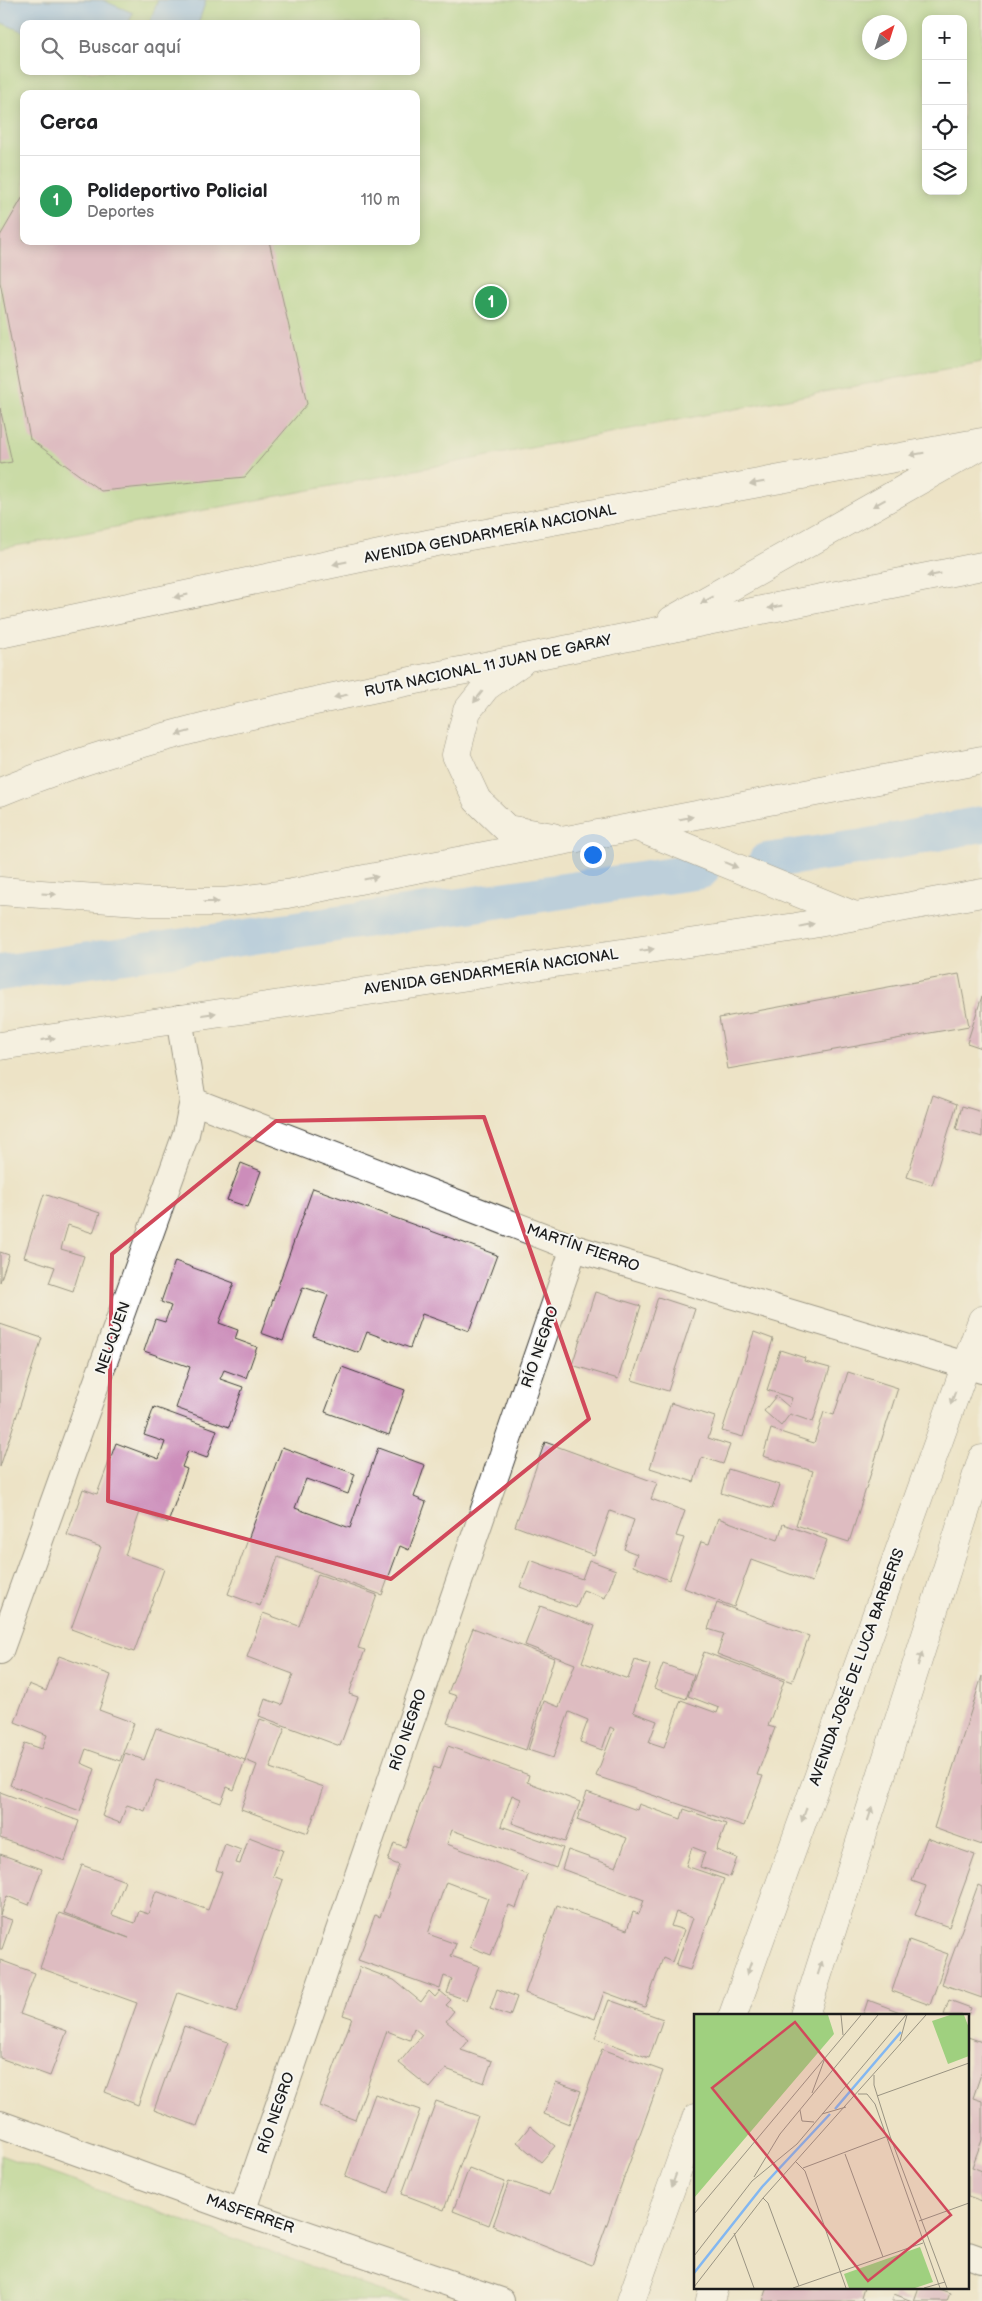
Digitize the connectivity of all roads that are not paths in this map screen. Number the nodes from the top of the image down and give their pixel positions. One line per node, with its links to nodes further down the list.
1 (982, 443): 3 (main road, one-way to 3); 4 (main road, AVENIDA GENDARMERÍA NACIONAL, one-way to 4)
2 (982, 566): 3 (main road, RUTA NACIONAL 11 JUAN DE GARAY, one-way to 3)
3 (650, 632): 5 (main road, RUTA NACIONAL 11 JUAN DE GARAY)
4 (0, 634)
5 (530, 657): 7 (main road, RUTA NACIONAL 11 JUAN DE GARAY, one-way to 7); 9 (main road, one-way to 9)
6 (982, 760): 8 (main road, one-way to 6)
7 (0, 792)
8 (637, 827): 9 (main road); 12 (main road, one-way to 12)
9 (568, 840): 10 (main road, one-way to 9)
10 (0, 891)
11 (982, 894): 12 (main road, AVENIDA GENDARMERÍA NACIONAL)
12 (855, 916): 13 (main road, AVENIDA GENDARMERÍA NACIONAL, one-way to 12)
13 (179, 1018): 14 (main road, AVENIDA GENDARMERÍA NACIONAL, one-way to 13); 15 (street, NEUQUEN)
14 (0, 1046)
15 (192, 1102): 16 (street, MARTÍN FIERRO); 20 (street, NEUQUEN)
16 (574, 1248): 18 (street, MARTÍN FIERRO); 26 (street, RÍO NEGRO)
17 (982, 1320): 18 (main road, AVENIDA JOSÉ DE LUCA BARBERIS)
18 (973, 1367): 21 (main road, AVENIDA JOSÉ DE LUCA BARBERIS, one-way to 21)
19 (982, 1459): 22 (main road, one-way to 19)
20 (0, 1651)
21 (733, 2014)
22 (805, 2014)
23 (0, 2124): 26 (street, MASFERRER)
24 (694, 2130): 25 (main road)
25 (690, 2154): 31 (main road, one-way to 31)
26 (242, 2212): 30 (street, MASFERRER)
27 (970, 2255): 28 (street)
28 (982, 2260)
29 (714, 2288): 32 (main road)
30 (501, 2301)
31 (631, 2301)
32 (710, 2301)

